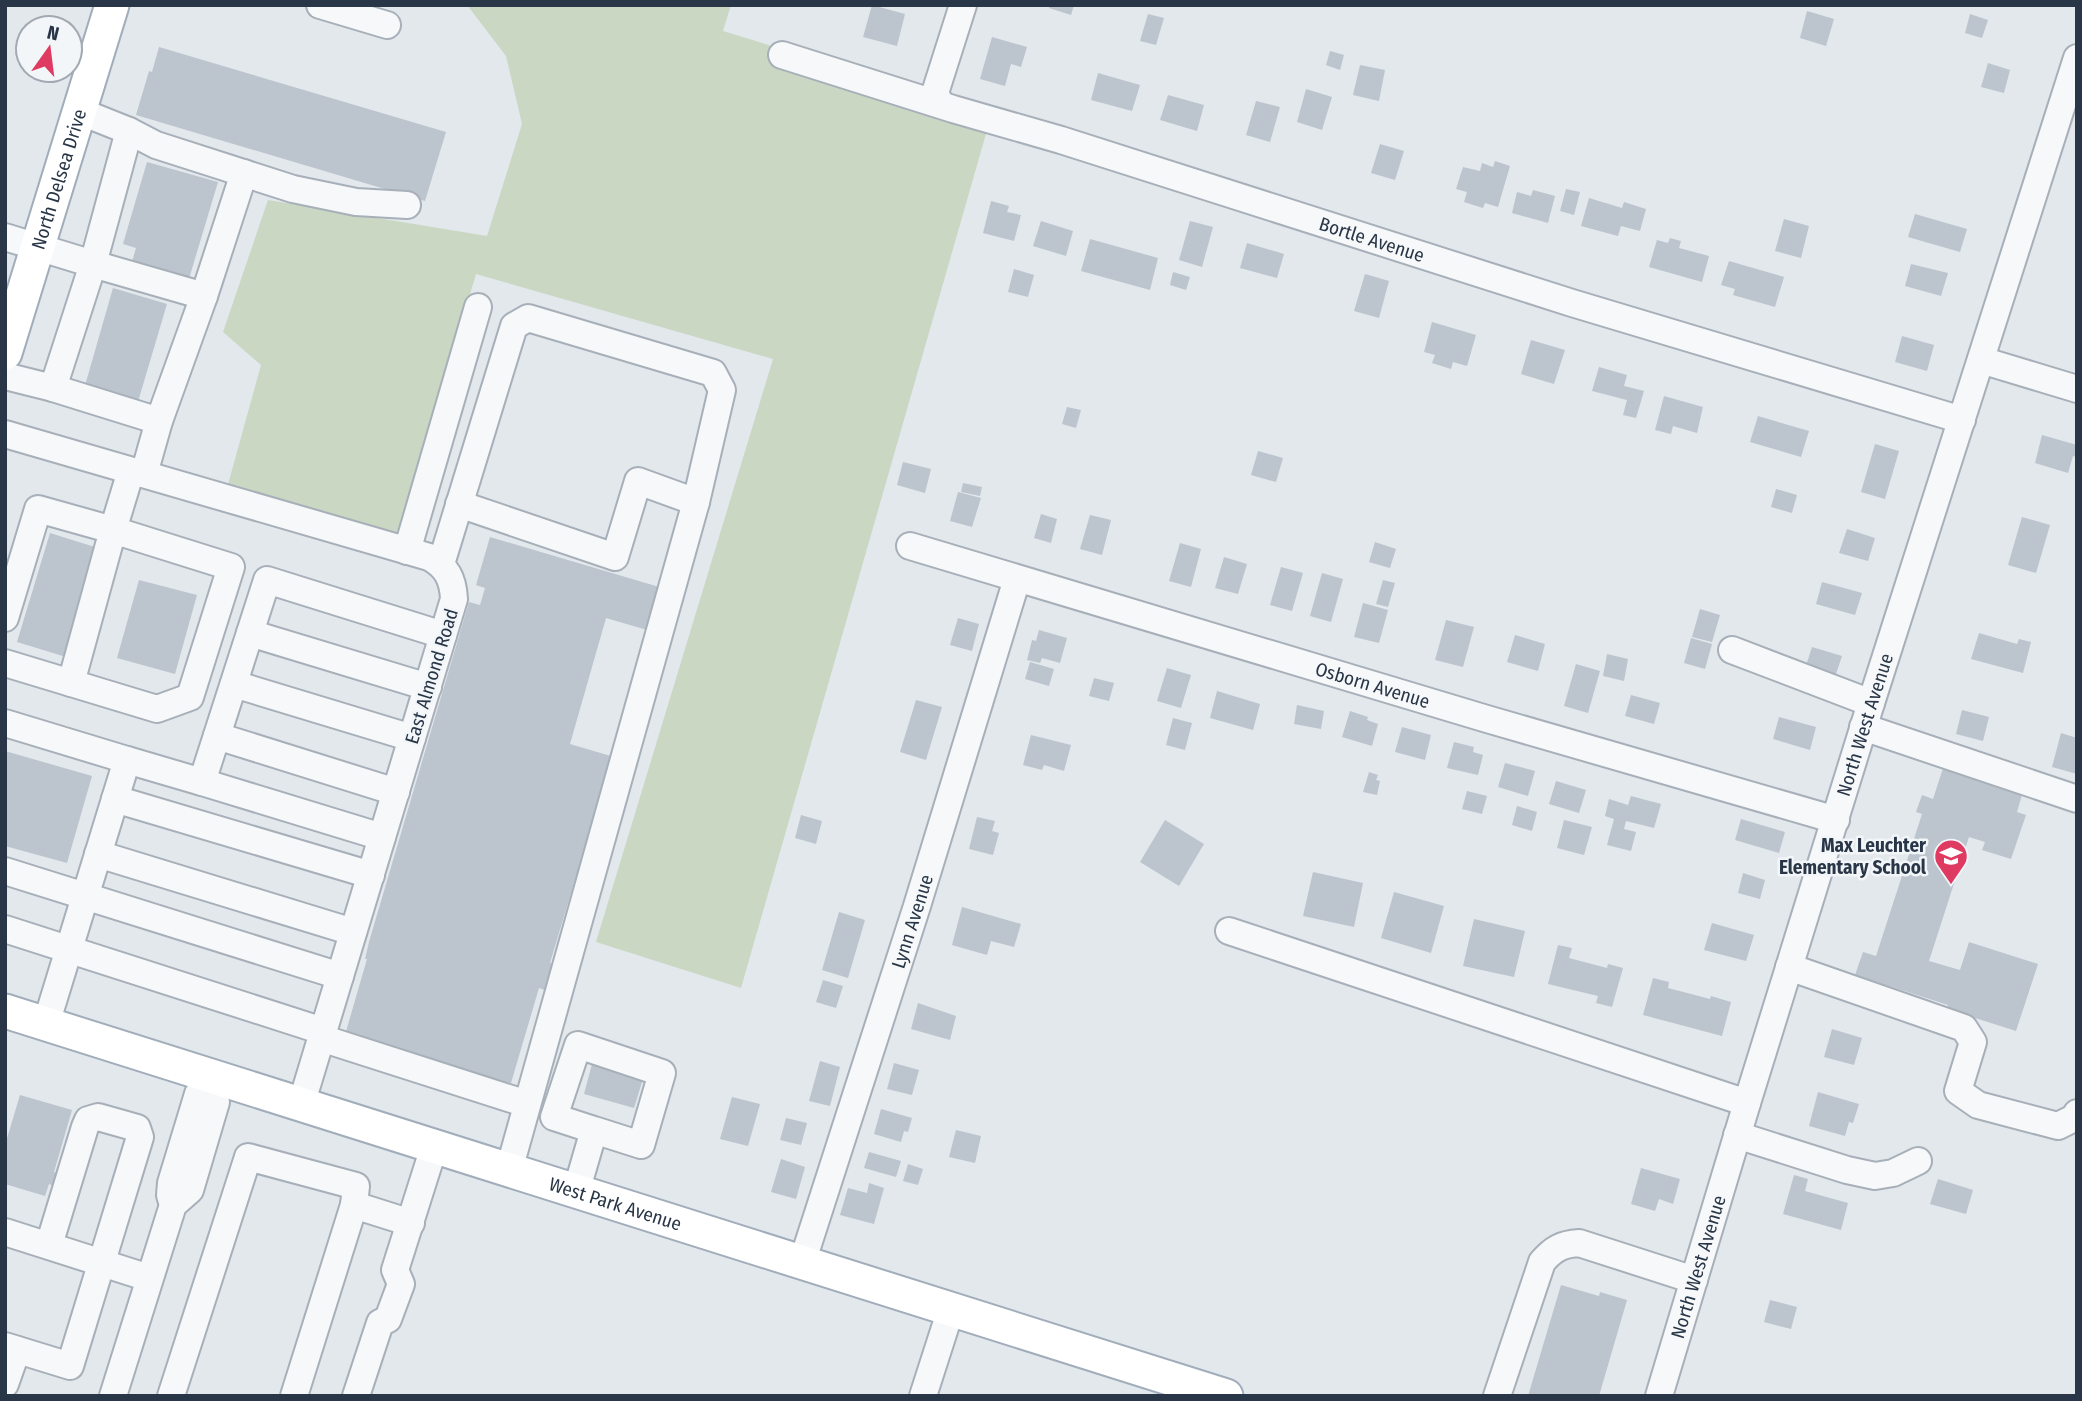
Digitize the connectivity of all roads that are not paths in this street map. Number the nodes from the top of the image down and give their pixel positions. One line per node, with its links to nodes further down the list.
1 (112, 5): 8 (main road, North Delsea Drive)
2 (320, 5): 4 (street)
3 (963, 5): 7 (street)
4 (387, 25)
5 (782, 55): 7 (street, Bortle Avenue)
6 (2075, 67): 18 (street, North West Avenue)
7 (940, 103): 22 (street, Bortle Avenue)
8 (79, 111): 9 (street); 13 (main road, North Delsea Drive)
9 (129, 131): 10 (street); 14 (street)
10 (244, 173): 11 (street); 15 (street)
11 (407, 205)
12 (5, 237): 13 (street)
13 (38, 247): 14 (street); 17 (main road, North Delsea Drive)
14 (93, 264): 15 (street); 20 (street)
15 (204, 296): 23 (street)
16 (478, 307): 30 (street)
17 (5, 353)
18 (1981, 360): 21 (street); 22 (street, North West Avenue)
19 (5, 376): 20 (street)
20 (53, 388): 23 (street)
21 (2077, 389)
22 (1962, 420): 41 (street, North West Avenue)
23 (159, 421): 25 (street)
24 (5, 434): 25 (street)
25 (138, 472): 28 (street); 30 (street)
26 (696, 502): 27 (street); 27 (street); 67 (street)
27 (460, 504): 31 (street)
28 (113, 530): 33 (street); 38 (street); 38 (street)
29 (910, 546): 32 (street, Osborn Avenue)
30 (407, 551): 31 (street)
31 (441, 564): 35 (street, East Almond Road)
32 (1017, 579): 50 (street, Osborn Avenue); 81 (street, Lynn Avenue)
33 (5, 618)
34 (250, 633): 35 (street); 39 (street); 40 (street)
35 (443, 635): 40 (street, East Almond Road)
36 (1732, 650): 41 (street)
37 (5, 663): 38 (street)
38 (71, 683)
39 (233, 684): 43 (street); 44 (street)
40 (428, 687): 44 (street, East Almond Road)
41 (1867, 715): 49 (street); 50 (street, North West Avenue)
42 (5, 723): 45 (street)
43 (217, 736): 46 (street); 47 (street)
44 (412, 738): 47 (street, East Almond Road)
45 (127, 760): 46 (street); 48 (street)
46 (202, 782): 51 (street)
47 (396, 792): 51 (street, East Almond Road)
48 (115, 799): 52 (street); 54 (street)
49 (2077, 799)
50 (1836, 820): 60 (street, North West Avenue)
51 (382, 837): 54 (street, East Almond Road)
52 (98, 854): 55 (street); 58 (street)
53 (5, 870): 55 (street)
54 (371, 875): 58 (street, East Almond Road)
55 (85, 896): 59 (street); 61 (street)
56 (5, 929): 59 (street)
57 (1229, 930): 66 (street)
58 (353, 932): 61 (street, East Almond Road)
59 (69, 949): 63 (street); 64 (street)
60 (1789, 967): 66 (street, North West Avenue); 69 (street)
61 (340, 976): 64 (street, East Almond Road)
62 (5, 1012): 63 (main road, West Park Avenue)
63 (46, 1024): 65 (main road, West Park Avenue)
64 (322, 1035): 67 (street); 68 (street, East Almond Road)
65 (212, 1083): 68 (main road, West Park Avenue); 82 (street)
66 (1747, 1103): 71 (street, North West Avenue)
67 (527, 1104): 74 (street)
68 (301, 1105): 72 (main road, West Park Avenue)
69 (2077, 1113)
70 (594, 1130): 70 (street); 75 (street)
71 (1737, 1135): 73 (street); 83 (street, North West Avenue)
72 (434, 1147): 74 (main road, West Park Avenue); 77 (street)
73 (1918, 1161)
74 (509, 1170): 75 (main road, West Park Avenue)
75 (576, 1192): 81 (main road, West Park Avenue)
76 (354, 1205): 77 (street); 88 (street); 89 (street)
77 (411, 1223): 90 (street)
78 (5, 1231): 79 (street)
79 (49, 1245): 80 (street); 80 (street)
80 (101, 1262): 82 (street); 85 (street)
81 (802, 1263): 84 (main road, West Park Avenue)
82 (149, 1278): 87 (street)
83 (1694, 1280): 93 (street); 94 (street, North West Avenue)
84 (951, 1309): 91 (street); 92 (main road, West Park Avenue)
85 (11, 1348): 86 (street)
86 (5, 1384)
87 (113, 1396)
88 (171, 1396)
89 (294, 1396)
90 (356, 1396)
91 (923, 1396)
92 (1226, 1396)
93 (1497, 1396)
94 (1659, 1396)

